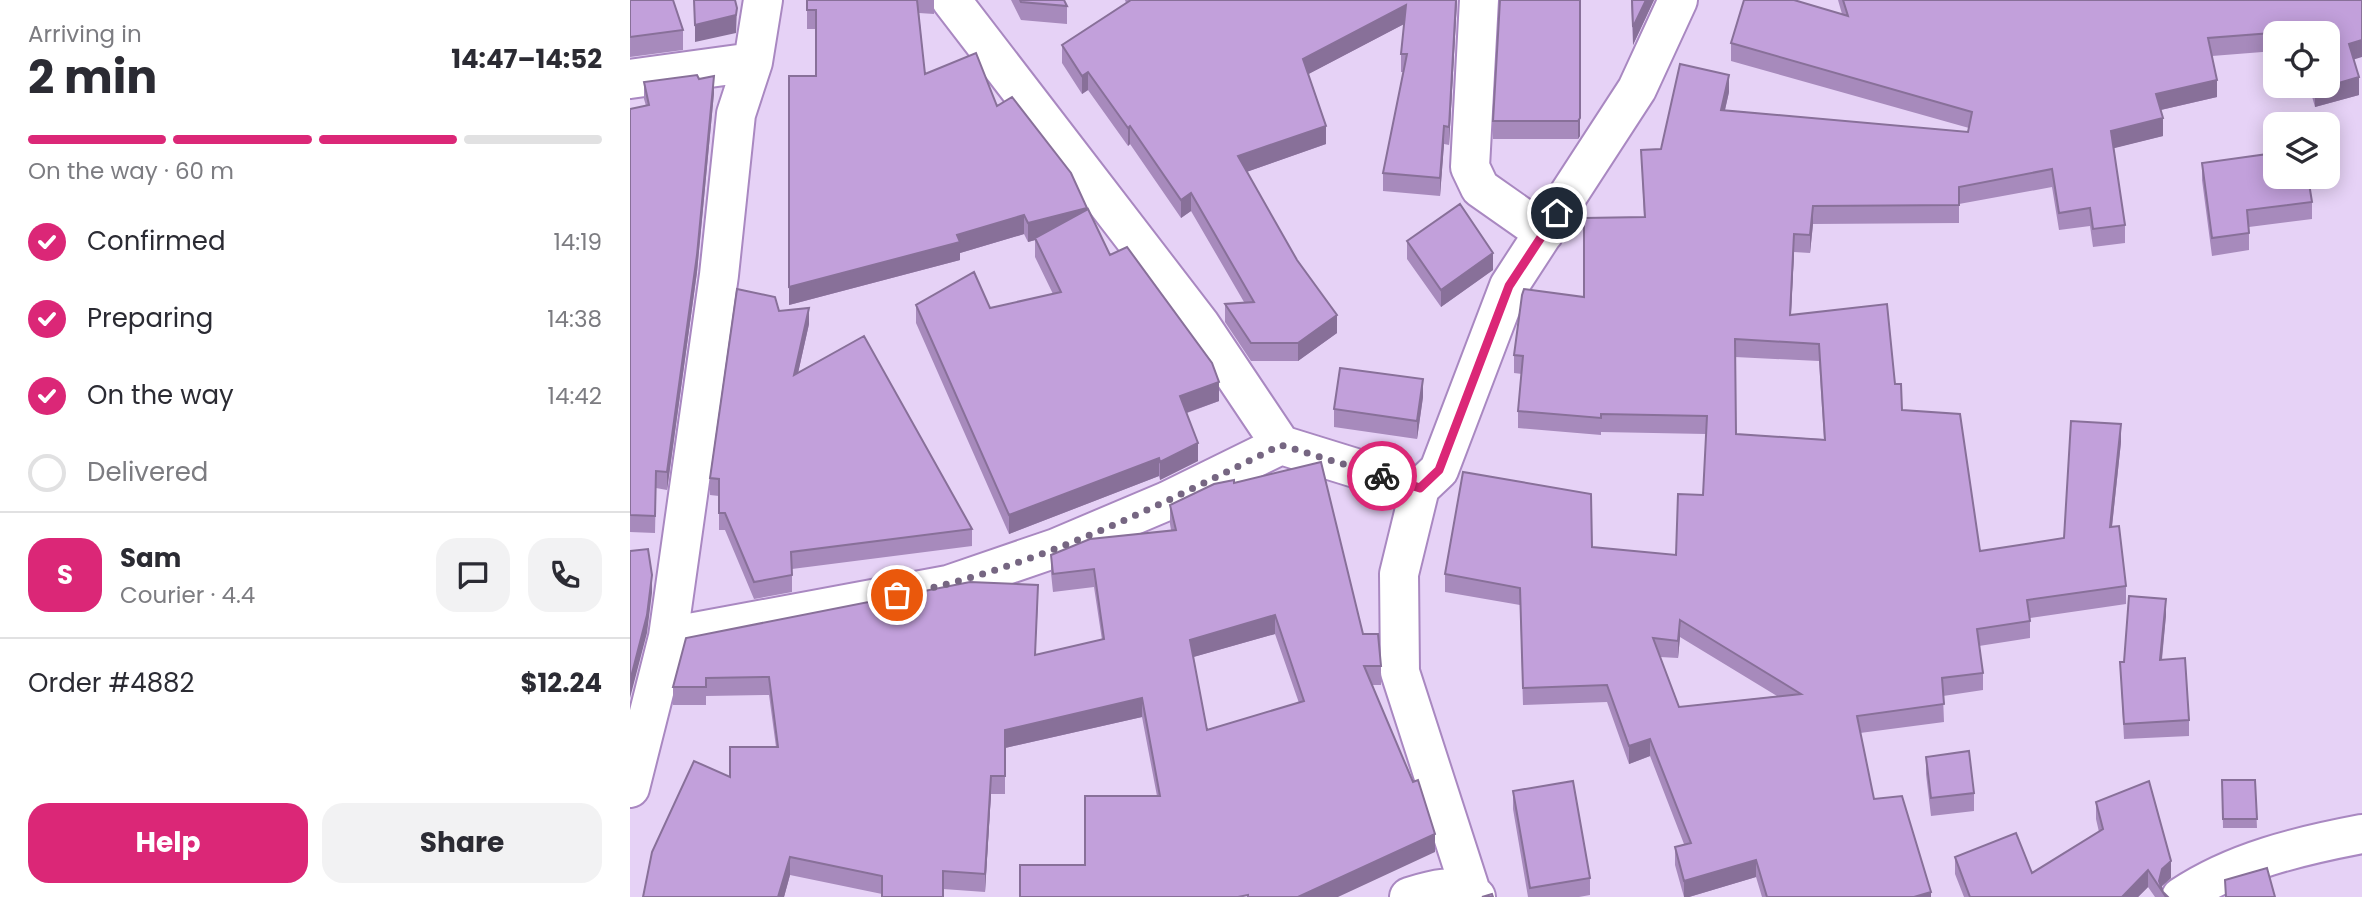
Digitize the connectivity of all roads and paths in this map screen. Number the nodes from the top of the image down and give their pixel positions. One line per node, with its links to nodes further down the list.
1 (763, 0): 5 (street)
2 (951, 0): 8 (street)
3 (1479, 0): 7 (street)
4 (1678, 0): 7 (street)
5 (753, 61): 6 (street); 10 (street)
6 (630, 79)
7 (1544, 233): 9 (street)
8 (1281, 445): 9 (street); 10 (street)
9 (1420, 488): 13 (street)
10 (668, 638): 11 (street)
11 (630, 788)
12 (2362, 834): 15 (street)
13 (1474, 895): 14 (street)
14 (1409, 897)
15 (2181, 897)

